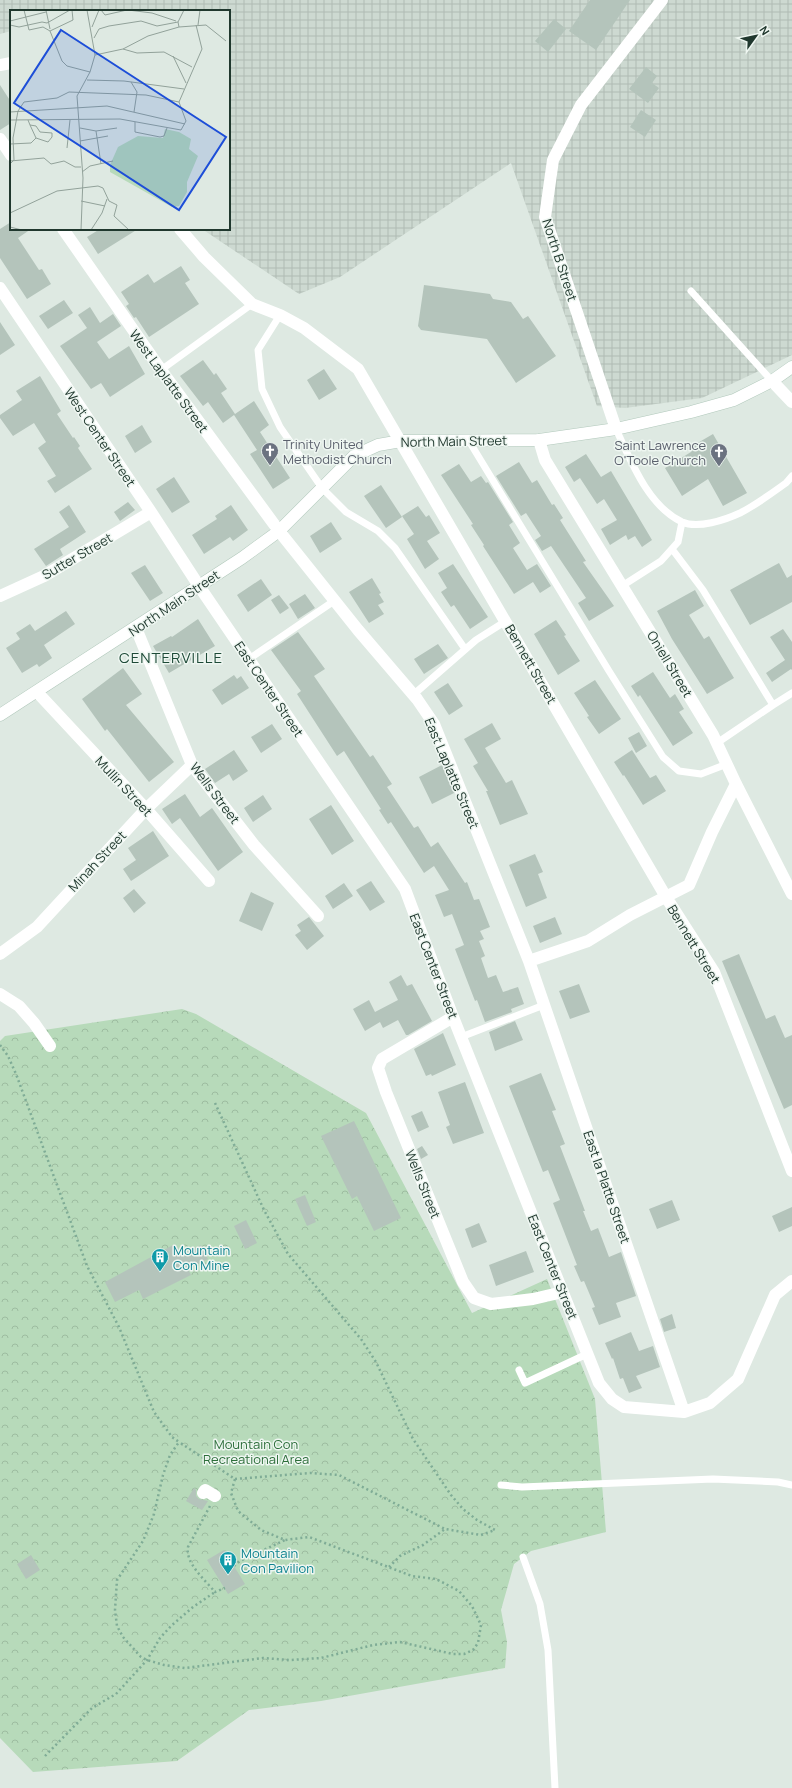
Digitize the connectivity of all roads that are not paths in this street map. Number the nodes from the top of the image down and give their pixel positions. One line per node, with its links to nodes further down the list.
1 (662, 0): 16 (street, North B Street)
2 (10, 62): 3 (street)
3 (0, 65)
4 (0, 139): 5 (street)
5 (10, 154)
6 (63, 230): 13 (street, West Laplatte Street)
7 (181, 230): 10 (street, Bennett Street)
8 (0, 288): 22 (street, West Center Street)
9 (691, 291): 14 (lane)
10 (252, 304): 11 (street, Bennett Street); 13 (lane)
11 (280, 315): 18 (street, Bennett Street); 21 (lane)
12 (792, 367): 14 (street, North Main Street)
13 (161, 370): 24 (street, West Laplatte Street)
14 (772, 381): 15 (street); 16 (street, North Main Street)
15 (792, 402)
16 (616, 429): 17 (street, North Main Street); 23 (lane)
17 (539, 440): 19 (street, North Main Street); 27 (street, Oniell Street)
18 (401, 441): 19 (street, North Main Street); 21 (street, North Main Street); 30 (street, Bennett Street)
19 (469, 441): 40 (lane)
20 (792, 476): 23 (lane)
21 (322, 488): 24 (street, North Main Street); 32 (lane)
22 (151, 512): 26 (street, West Center Street); 28 (street, Sutter Street)
23 (682, 522): 25 (lane)
24 (279, 531): 26 (street, North Main Street); 29 (street, East Laplatte Street)
25 (672, 548): 27 (lane); 37 (lane)
26 (199, 586): 31 (street, North Main Street); 33 (street, East Center Street)
27 (622, 586): 39 (street, Oniell Street)
28 (0, 596)
29 (334, 601): 33 (lane); 36 (street, East Laplatte Street)
30 (506, 621): 32 (lane); 46 (street, Bennett Street)
31 (136, 628): 34 (street, North Main Street); 41 (street, Wells Street)
32 (465, 649): 36 (lane)
33 (249, 659): 52 (street, East Center Street)
34 (37, 692): 38 (street, North Main Street); 43 (street, Mullin Street)
35 (792, 693): 37 (lane)
36 (413, 695): 49 (street, East Laplatte Street)
37 (773, 706): 39 (lane)
38 (0, 715)
39 (717, 743): 40 (street, Oniell Street)
40 (727, 764): 42 (street, Oniell Street)
41 (192, 765): 43 (street, Minah Street); 47 (street, Wells Street)
42 (736, 784): 45 (street, Oniell Street); 46 (street)
43 (146, 808): 44 (street, Mullin Street); 48 (street, Minah Street)
44 (208, 882)
45 (792, 894)
46 (666, 897): 49 (street); 55 (street, Bennett Street)
47 (318, 916)
48 (0, 954)
49 (529, 961): 51 (street, East la Platte Street)
50 (0, 994): 54 (street)
51 (544, 1005): 53 (lane); 60 (street, East la Platte Street)
52 (453, 1016): 53 (street, East Center Street); 57 (street, Wells Street)
53 (461, 1037): 57 (street, East Center Street)
54 (50, 1046)
55 (792, 1170)
56 (792, 1281): 60 (street)
57 (563, 1292): 58 (street, East Center Street)
58 (587, 1354): 59 (lane); 60 (street, East Center Street)
59 (519, 1370)
60 (684, 1412)
61 (501, 1485): 62 (lane)
62 (792, 1485)
63 (203, 1494): 64 (street)
64 (216, 1496)
65 (523, 1557): 66 (lane)
66 (556, 1788)

